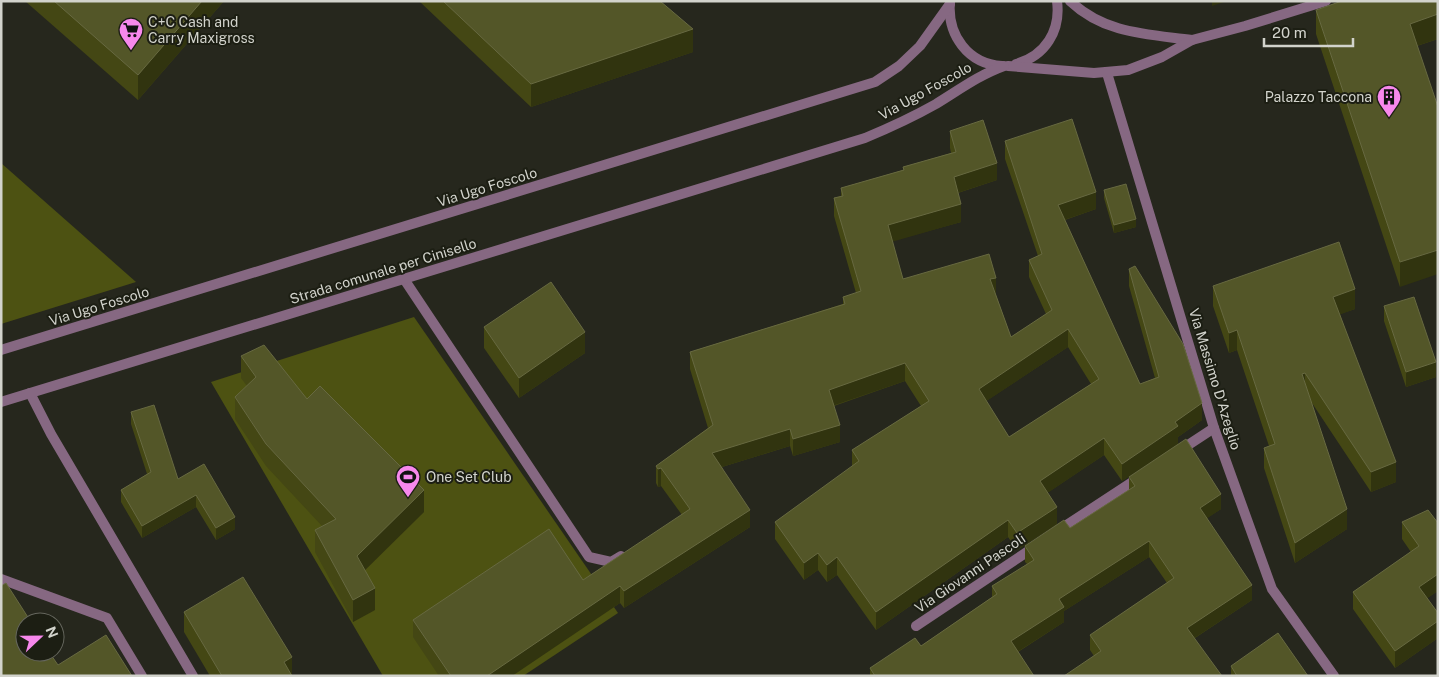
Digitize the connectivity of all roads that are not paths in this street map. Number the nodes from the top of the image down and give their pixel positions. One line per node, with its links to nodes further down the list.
1 (1057, 1): 6 (street, Via Ugo Foscolo)
2 (1070, 1): 5 (street)
3 (1326, 1): 5 (street)
4 (950, 2): 6 (street); 10 (street, Via Ugo Foscolo)
5 (1192, 40): 7 (street)
6 (1006, 66): 7 (street); 8 (street, Via Ugo Foscolo)
7 (1107, 73): 13 (street, Via Massimo D'Azeglio)
8 (772, 166): 9 (street, Strada comunale per Cinisello)
9 (404, 279): 11 (street, Strada comunale per Cinisello); 16 (street)
10 (1, 350)
11 (30, 393): 12 (street, Strada comunale per Cinisello); 20 (street)
12 (1, 402)
13 (1214, 428): 14 (street); 21 (street, Via Massimo D'Azeglio)
14 (1173, 455)
15 (1148, 472): 18 (street, Via Giovanni Pascoli)
16 (627, 553)
17 (1, 579): 19 (street)
18 (916, 626)
19 (142, 676)
20 (193, 676)
21 (1334, 676)

